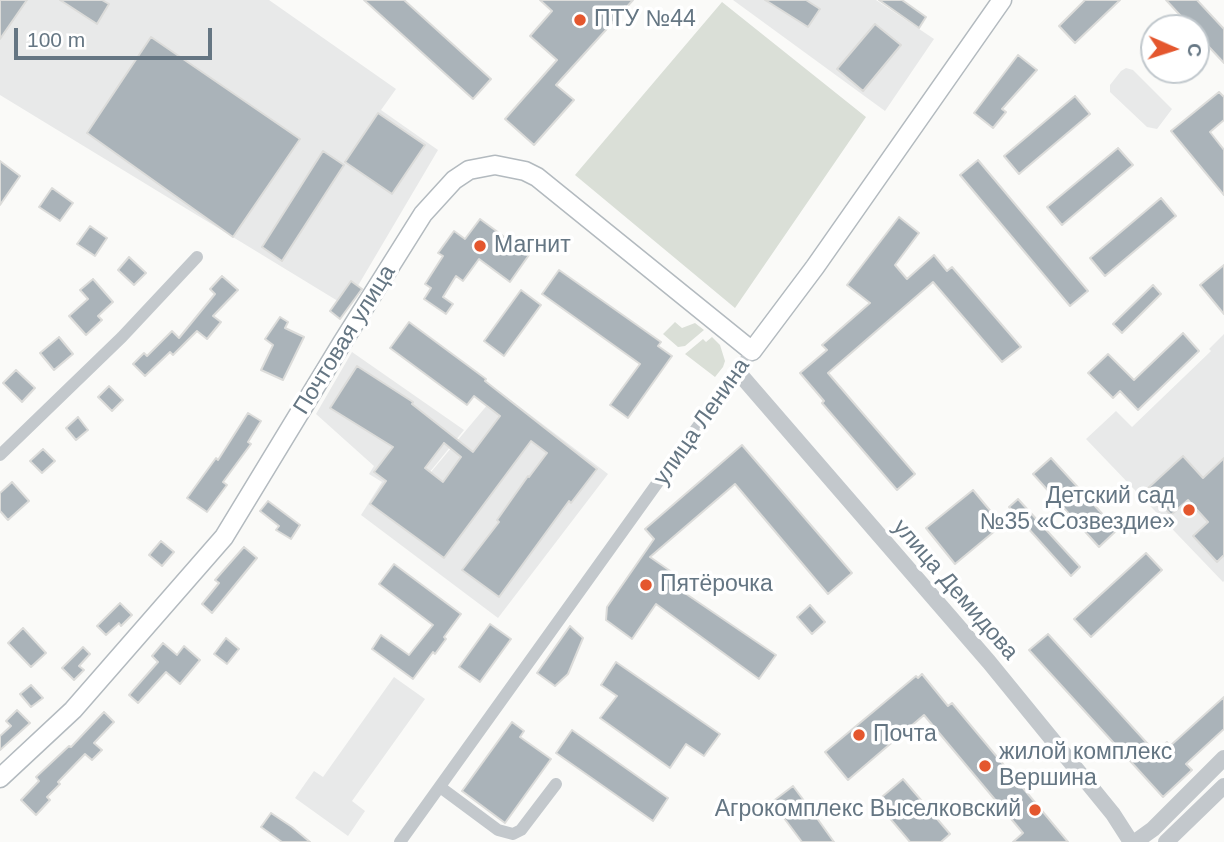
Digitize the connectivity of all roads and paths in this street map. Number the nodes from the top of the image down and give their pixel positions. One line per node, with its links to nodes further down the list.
1 (1002, 0): 3 (main road, улица Ленина)
2 (197, 257): 5 (street)
3 (752, 351): 4 (street, улица Ленина); 7 (main road, Почтовая улица)
4 (738, 372): 10 (street, улица Ленина); 12 (street, улица Демидова)
5 (0, 455)
6 (1224, 758): 12 (street)
7 (0, 778)
8 (556, 784): 10 (street)
9 (1224, 786): 13 (street)
10 (440, 787): 11 (street, улица Ленина)
11 (400, 842)
12 (1133, 842)
13 (1166, 842)

